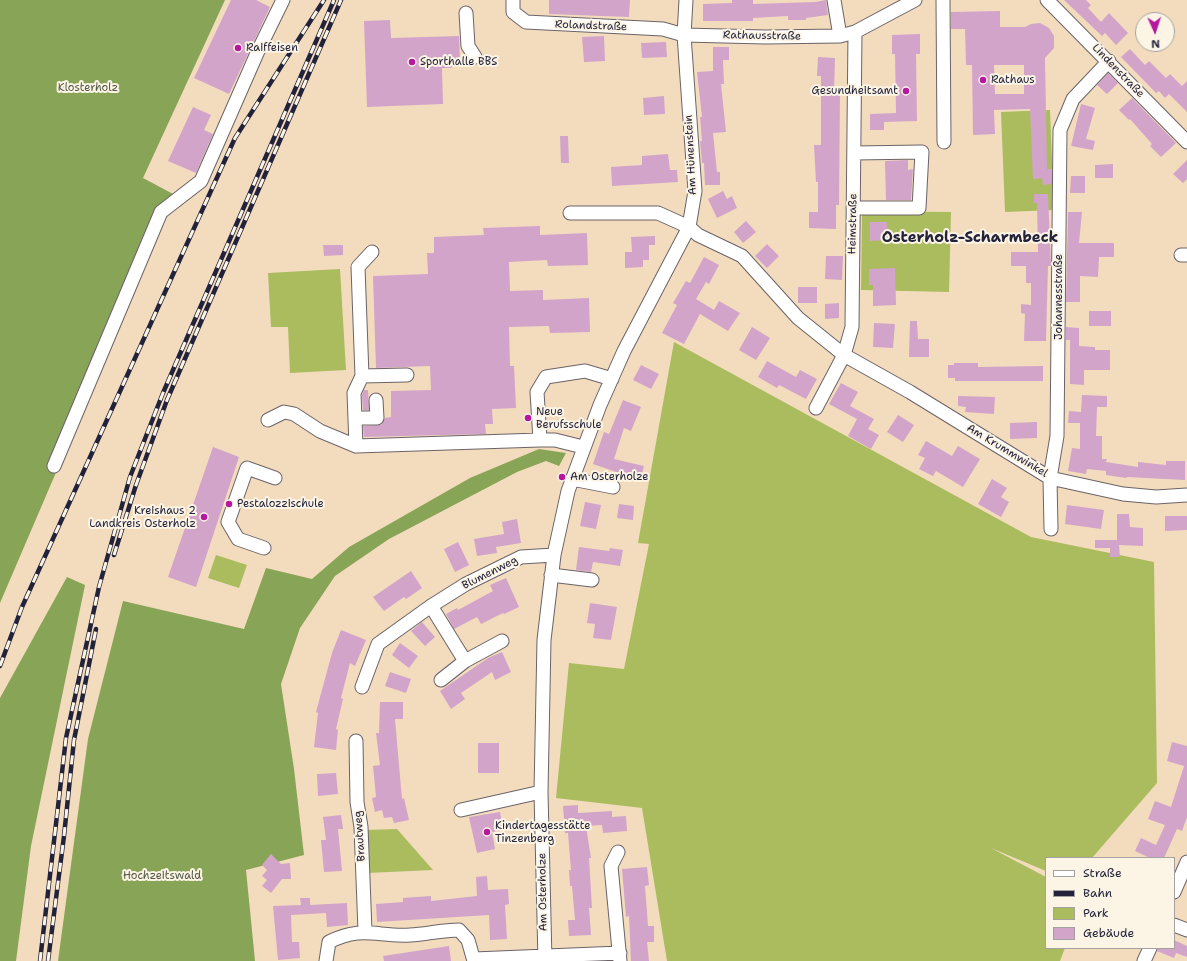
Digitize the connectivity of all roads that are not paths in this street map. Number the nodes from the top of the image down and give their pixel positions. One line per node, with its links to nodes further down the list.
1 (283, 0): 32 (street)
2 (513, 0): 10 (street, Rolandstraße)
3 (686, 0): 10 (street, Am Hünenstein)
4 (834, 0): 11 (street)
5 (915, 0): 9 (street, Rathausstraße)
6 (943, 0): 14 (street)
7 (1047, 0): 13 (street, Lindenstraße)
8 (466, 13): 12 (street)
9 (855, 32): 11 (street, Rathausstraße); 16 (street, Heimstraße)
10 (684, 35): 11 (street, Rathausstraße); 19 (street, Am Hünenstein)
11 (840, 36)
12 (475, 57)
13 (1109, 61): 15 (street, Lindenstraße); 34 (street, Johannesstraße)
14 (944, 142)
15 (1187, 142)
16 (854, 153): 17 (street, Heimstraße); 17 (street)
17 (853, 208): 21 (street, Heimstraße)
18 (570, 213): 19 (street)
19 (688, 227): 21 (street); 24 (street, Am Osterholze)
20 (372, 252): 23 (street)
21 (844, 354): 26 (street, Heimstraße); 34 (street, Am Krummwinkel)
22 (407, 375): 23 (street)
23 (362, 376): 27 (street)
24 (612, 379): 29 (street); 31 (street, Am Osterholze)
25 (376, 400): 27 (street)
26 (816, 408)
27 (355, 418): 30 (street)
28 (268, 420): 30 (street)
29 (540, 440): 30 (street); 31 (street)
30 (356, 446)
31 (583, 447): 35 (street, Am Osterholze)
32 (54, 466)
33 (275, 478): 39 (street)
34 (1050, 478): 37 (street, Am Krummwinkel); 38 (street, Johannesstraße)
35 (572, 479): 36 (street); 40 (street, Am Osterholze)
36 (613, 486)
37 (1187, 495)
38 (1051, 529)
39 (264, 548)
40 (554, 555): 41 (street, Am Osterholze); 43 (street, Blumenweg)
41 (551, 575): 42 (street); 49 (street, Am Osterholze)
42 (592, 580)
43 (431, 606): 45 (street); 47 (street, Blumenweg)
44 (502, 640): 45 (street)
45 (465, 661): 46 (street)
46 (442, 680)
47 (362, 687)
48 (356, 741): 56 (street, Brautweg)
49 (541, 792): 50 (street); 59 (street, Am Osterholze)
50 (461, 810)
51 (618, 852): 58 (street)
52 (1187, 862): 53 (street)
53 (1175, 890)
54 (1175, 925): 55 (street)
55 (1187, 930)
56 (365, 931): 60 (street); 61 (street)
57 (1150, 949): 62 (street)
58 (620, 957): 59 (street)
59 (544, 958): 60 (street)
60 (474, 960)
61 (326, 961)
62 (1144, 961)

